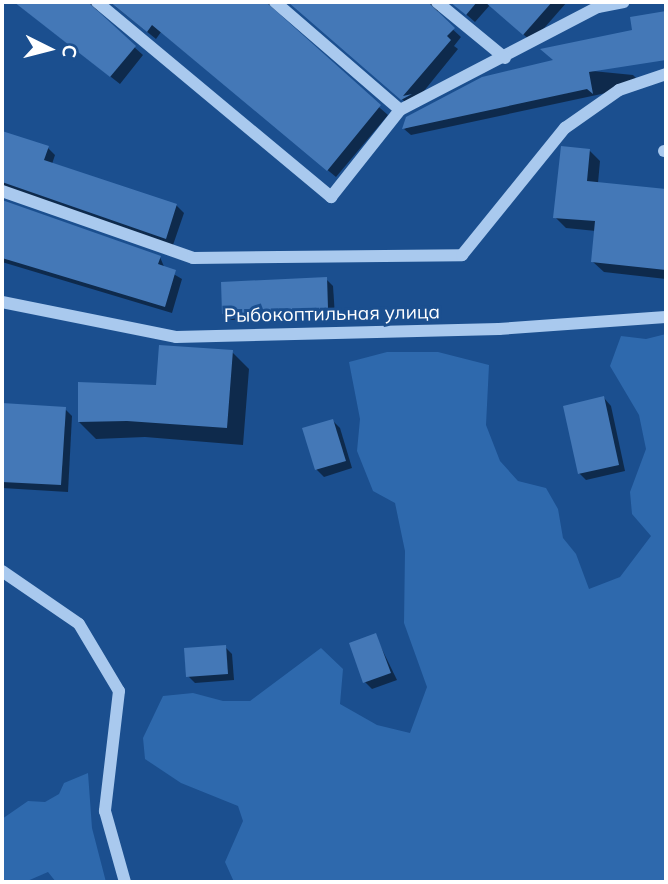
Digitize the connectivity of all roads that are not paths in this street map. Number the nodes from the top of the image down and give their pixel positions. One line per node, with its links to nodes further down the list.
1 (97, 2): 8 (street)
2 (275, 2): 8 (street)
3 (437, 2): 6 (street)
4 (624, 2): 5 (street)
5 (595, 4): 6 (street)
6 (505, 58): 8 (street)
7 (666, 75): 9 (street)
8 (400, 110)
9 (2, 191)
10 (2, 302): 11 (street, Рыбокоптильная улица)
11 (666, 317)
12 (2, 571): 13 (street)
13 (125, 882)

